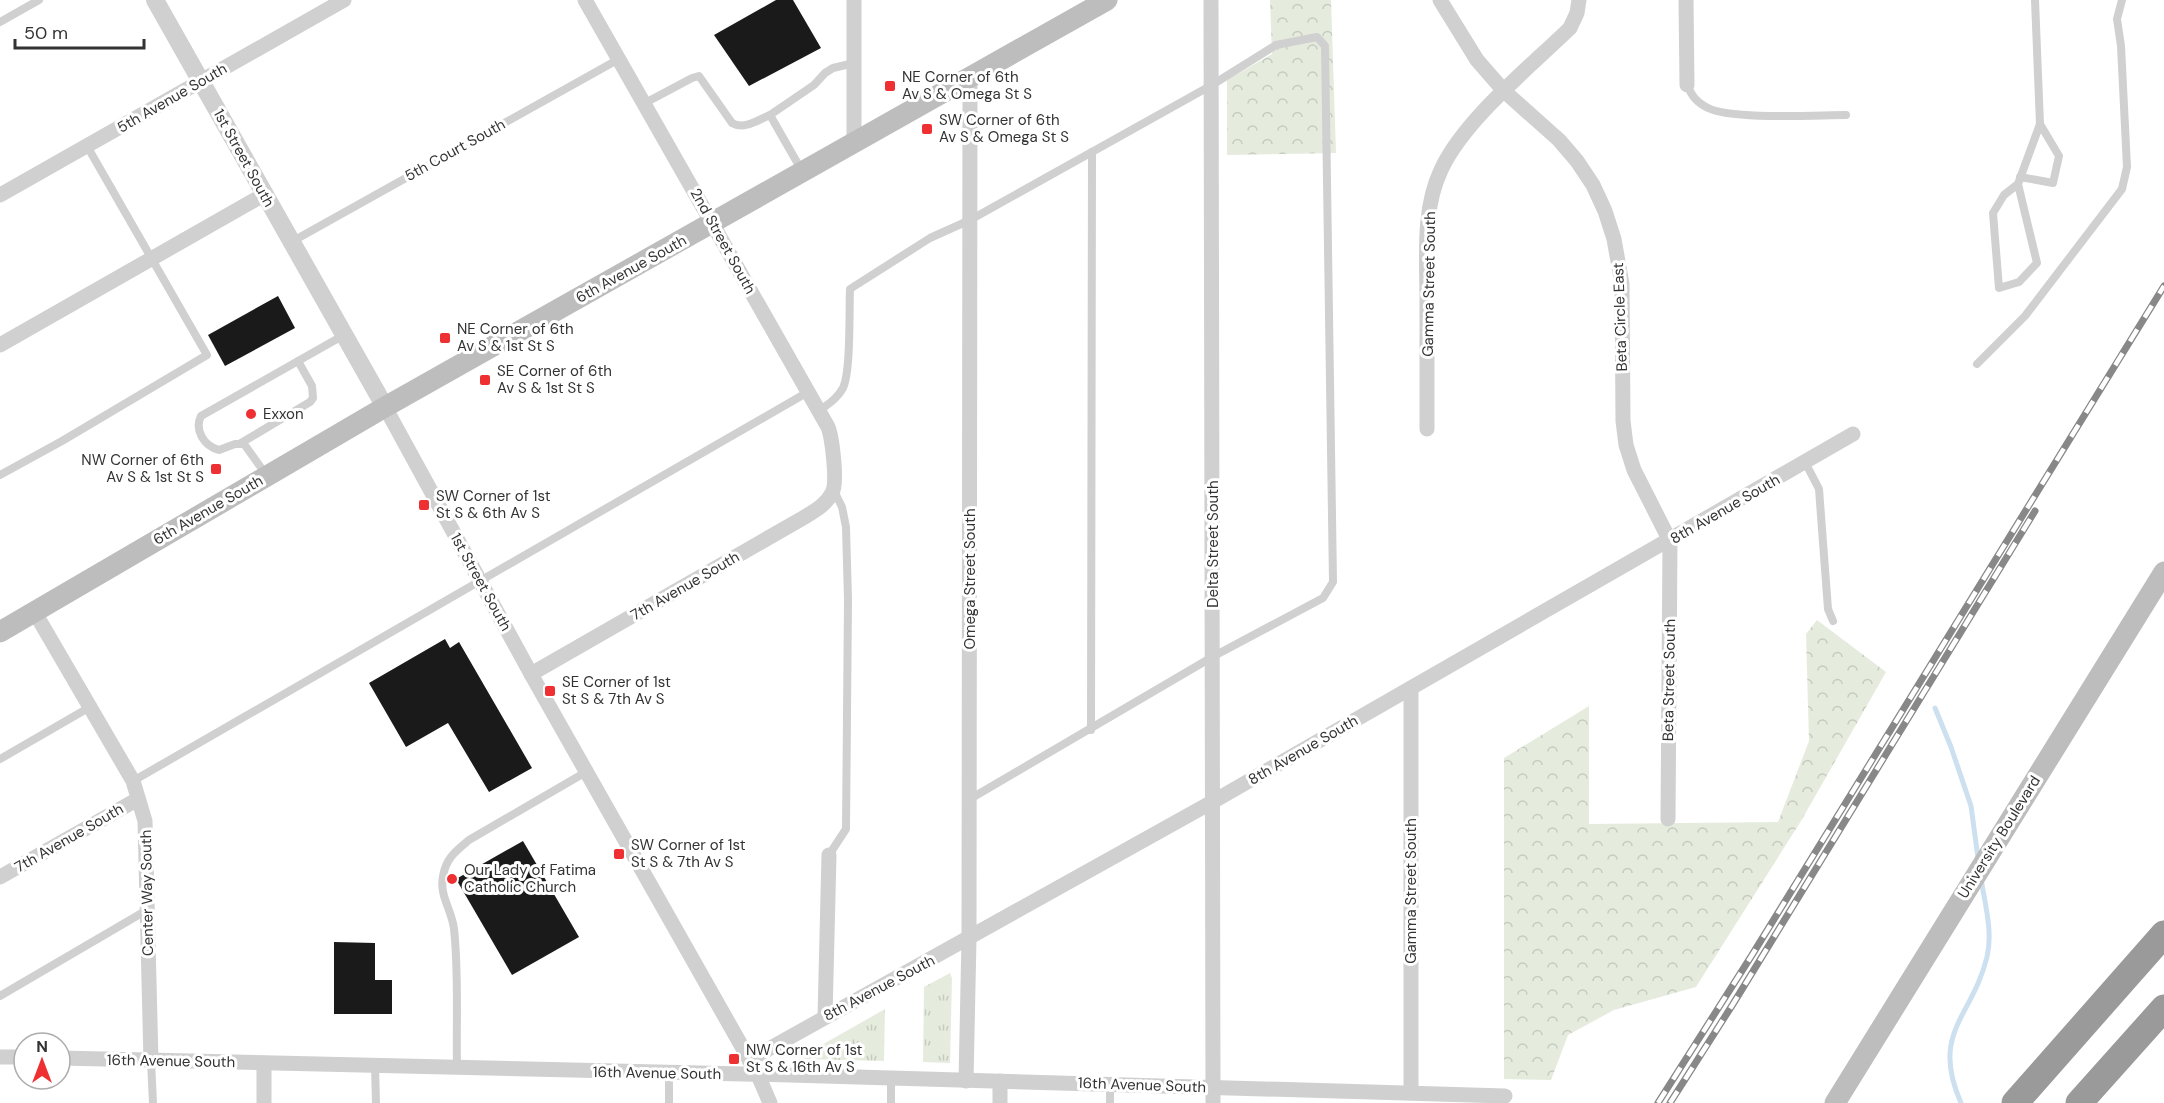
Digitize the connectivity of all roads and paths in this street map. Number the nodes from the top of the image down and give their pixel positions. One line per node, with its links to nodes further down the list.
1 (39, 0): 13 (lane)
2 (154, 0): 17 (street, 1st Street South)
3 (344, 0): 17 (street, 5th Avenue South)
4 (585, 0): 14 (street, 2nd Street South)
5 (855, 0): 15 (street)
6 (1211, 0): 18 (street, Delta Street South)
7 (1440, 0): 20 (street, Beta Circle East)
8 (1579, 0): 20 (street, Gamma Street South)
9 (1686, 0): 19 (street)
10 (2036, 0): 24 (lane)
11 (2122, 0): 39 (lane)
12 (1095, 3): 16 (main road, 6th Avenue South)
13 (0, 22)
14 (619, 59): 21 (street, 2nd Street South); 34 (lane, 5th Court South)
15 (854, 63): 22 (lane); 25 (street)
16 (970, 78): 25 (main road, 6th Avenue South); 32 (street, Omega Street South)
17 (201, 81): 26 (street, 5th Avenue South); 30 (street, 1st Street South)
18 (1212, 85): 27 (lane); 56 (street, Delta Street South); 56 (lane)
19 (1687, 85): 23 (lane)
20 (1504, 91): 43 (street, Gamma Street South); 50 (street, Beta Circle East)
21 (645, 103): 22 (lane); 33 (street, 2nd Street South)
22 (770, 115): 28 (lane)
23 (1846, 115)
24 (2040, 124): 29 (lane); 29 (lane)
25 (854, 143): 28 (main road, 6th Avenue South)
26 (87, 146): 31 (street, 5th Avenue South); 35 (lane)
27 (1092, 152): 32 (lane); 60 (lane)
28 (802, 172): 33 (main road, 6th Avenue South)
29 (2019, 180): 29 (lane)
30 (265, 194): 34 (street, 1st Street South); 35 (street)
31 (0, 195)
32 (970, 220): 42 (lane); 65 (street, Omega Street South)
33 (713, 223): 40 (street, 2nd Street South); 41 (main road, 6th Avenue South)
34 (292, 242): 36 (street, 1st Street South)
35 (153, 259): 37 (street); 47 (lane)
36 (344, 334): 38 (lane); 41 (street, 1st Street South)
37 (0, 345)
38 (298, 361): 45 (lane); 45 (lane)
39 (1977, 364)
40 (808, 392): 42 (street, 2nd Street South); 52 (lane)
41 (385, 407): 48 (main road, 6th Avenue South); 52 (street, 1st Street South)
42 (819, 411): 49 (street, 2nd Street South)
43 (1427, 429)
44 (1853, 434): 46 (street, 8th Avenue South)
45 (241, 443): 48 (lane)
46 (1805, 462): 50 (street, 8th Avenue South); 54 (lane)
47 (0, 475)
48 (267, 476): 53 (main road, 6th Avenue South)
49 (834, 491): 57 (street, 7th Avenue South); 68 (lane)
50 (1670, 541): 58 (street, 8th Avenue South); 67 (street, Beta Street South)
51 (2164, 572): 101 (main road, University Boulevard)
52 (480, 582): 57 (street, 1st Street South); 63 (lane)
53 (33, 611): 55 (main road, 6th Avenue South); 59 (street, Center Way South)
54 (1833, 621)
55 (0, 632)
56 (1214, 656): 60 (lane); 66 (street, Delta Street South)
57 (531, 674): 62 (street, 1st Street South)
58 (1411, 688): 66 (street, 8th Avenue South); 88 (street, Gamma Street South)
59 (90, 707): 61 (lane); 63 (street, Center Way South)
60 (1090, 730): 65 (lane)
61 (0, 759)
62 (586, 772): 77 (street, 1st Street South); 81 (lane)
63 (133, 781): 64 (street, Center Way South)
64 (138, 799): 69 (street, 7th Avenue South); 70 (street, Center Way South)
65 (970, 799): 72 (street, Omega Street South)
66 (1214, 801): 72 (street, 8th Avenue South); 89 (street, Delta Street South)
67 (1668, 819)
68 (829, 855): 75 (street)
69 (0, 877)
70 (147, 910): 73 (lane); 78 (street, Center Way South)
71 (2164, 934): 91 (highway)
72 (969, 939): 75 (street, 8th Avenue South); 85 (street, Omega Street South)
73 (0, 996)
74 (2164, 1008): 92 (highway)
75 (825, 1017): 77 (street, 8th Avenue South)
76 (72, 1058): 78 (street, 16th Avenue South)
77 (749, 1060): 83 (street, 1st Street South)
78 (151, 1061): 79 (street, 16th Avenue South); 93 (lane)
79 (264, 1064): 80 (street, 16th Avenue South); 94 (street)
80 (375, 1066): 81 (street, 16th Avenue South); 95 (lane)
81 (457, 1069): 82 (street, 16th Avenue South)
82 (669, 1073): 83 (street, 16th Avenue South); 96 (lane)
83 (758, 1075): 84 (street, 16th Avenue South); 97 (street, 1st Street South)
84 (891, 1078): 85 (street, 16th Avenue South); 98 (lane)
85 (966, 1081): 86 (street, 16th Avenue South)
86 (1000, 1081): 87 (street, 16th Avenue South); 99 (street)
87 (1110, 1084): 89 (street, 16th Avenue South); 100 (lane)
88 (1411, 1093): 89 (street, 16th Avenue South); 90 (street, 16th Avenue South)
89 (1213, 1095)
90 (1505, 1096)
91 (2020, 1097)
92 (2085, 1097)
93 (153, 1103)
94 (264, 1103)
95 (376, 1103)
96 (669, 1103)
97 (770, 1103)
98 (891, 1103)
99 (1000, 1103)
100 (1110, 1103)
101 (1834, 1103)

